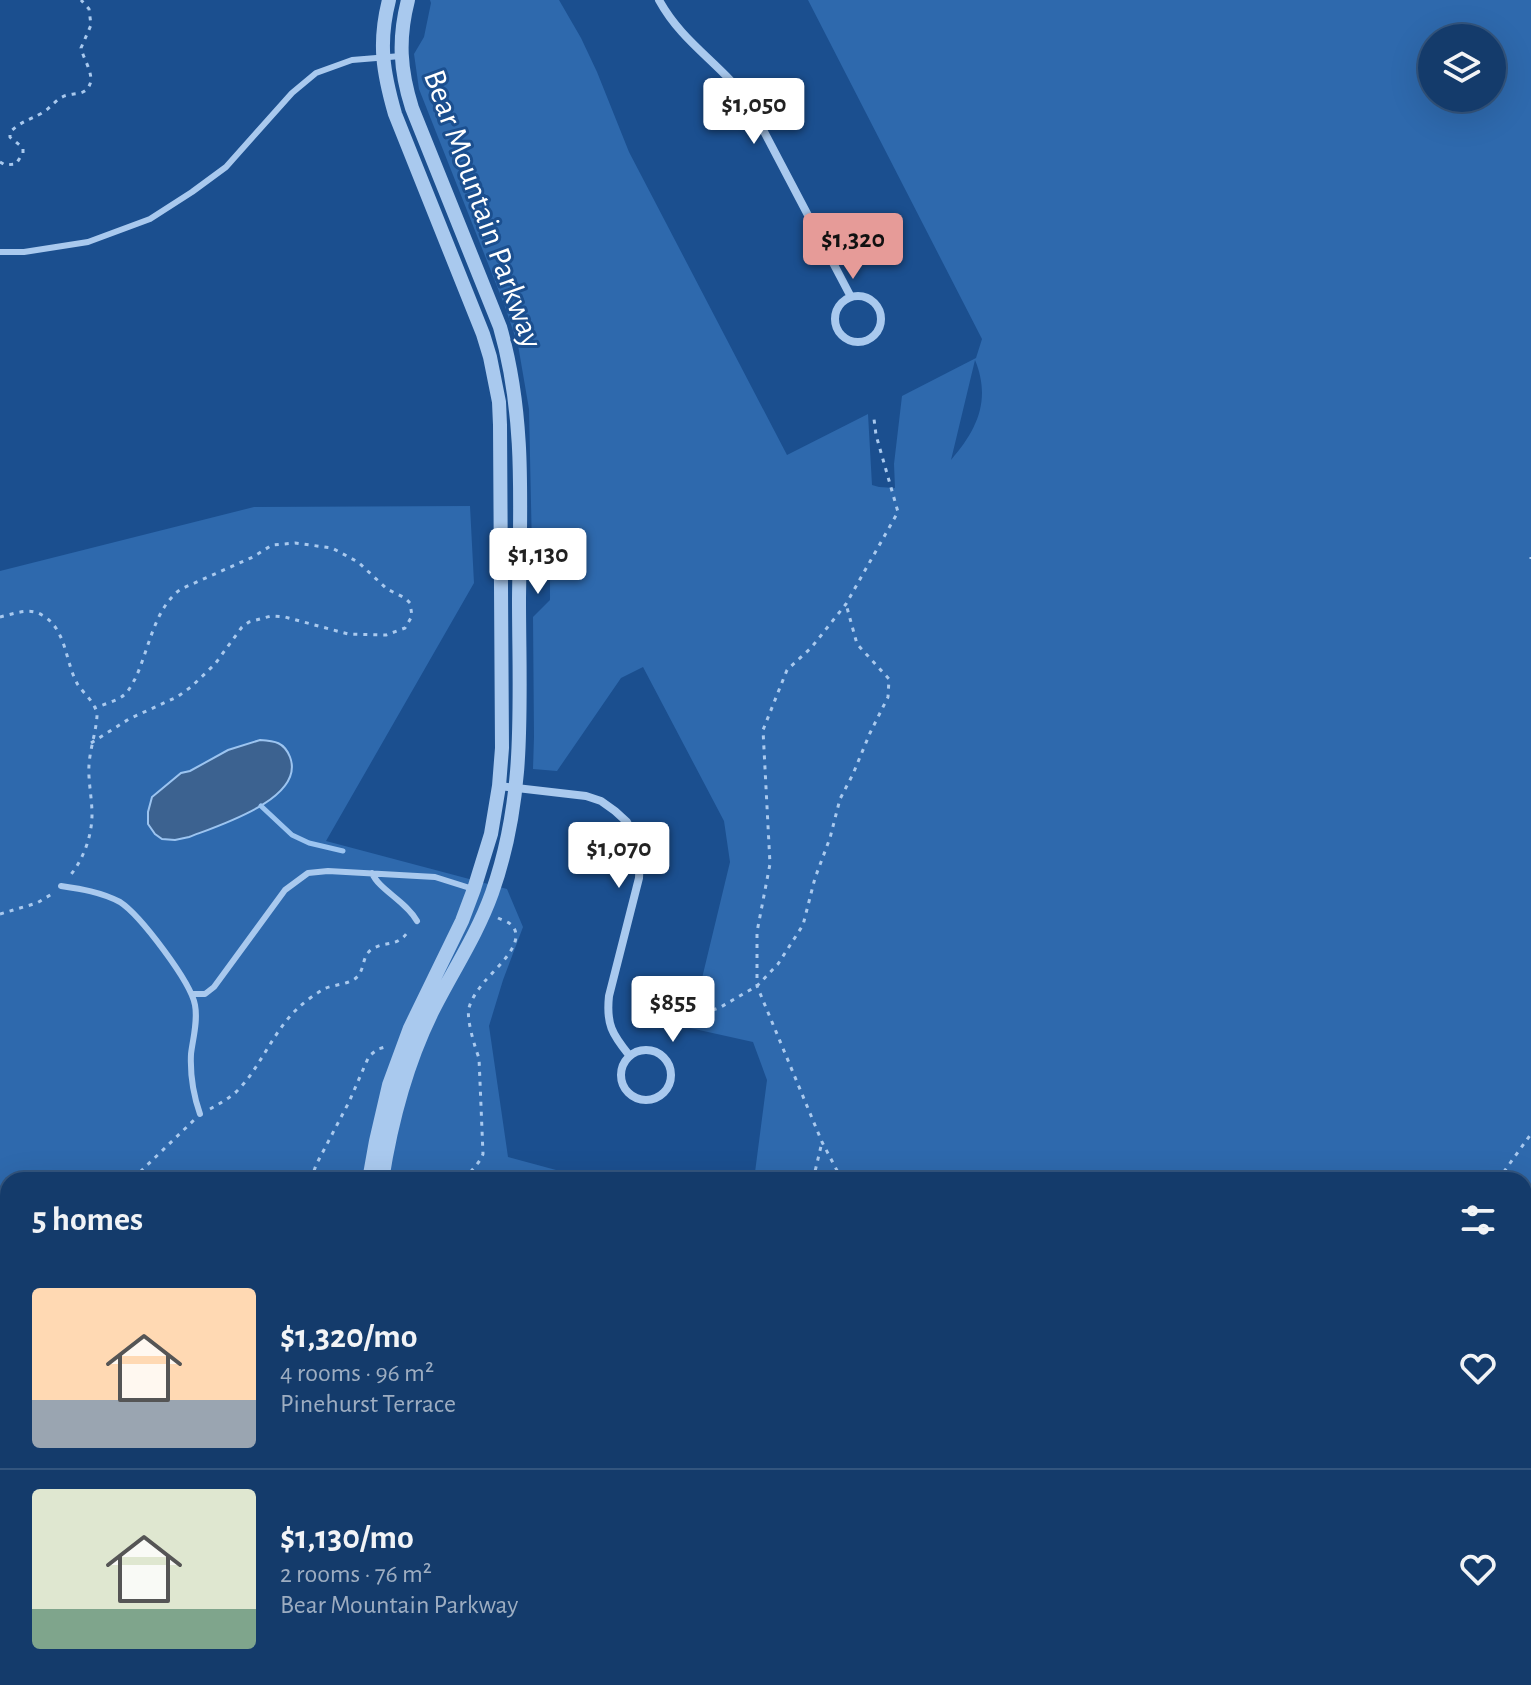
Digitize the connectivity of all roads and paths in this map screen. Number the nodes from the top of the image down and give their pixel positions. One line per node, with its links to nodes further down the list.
1 (81, 0): 7 (path)
2 (389, 0): 6 (street, Bear Mountain Parkway)
3 (408, 0): 5 (street, Bear Mountain Parkway)
4 (659, 0): 9 (street)
5 (401, 56): 6 (lane); 16 (street, Bear Mountain Parkway)
6 (382, 58): 8 (lane); 15 (street, Bear Mountain Parkway)
7 (0, 162)
8 (0, 252)
9 (851, 297): 9 (street)
10 (874, 419): 11 (path)
11 (846, 604): 23 (path); 23 (path)
12 (0, 617): 13 (path)
13 (95, 708): 14 (path); 14 (path)
14 (91, 743): 18 (path)
15 (499, 786): 16 (street); 19 (street, Bear Mountain Parkway)
16 (517, 788): 27 (street); 34 (street, Bear Mountain Parkway)
17 (372, 873): 19 (lane); 22 (lane); 24 (lane)
18 (61, 886): 20 (path); 24 (lane)
19 (474, 889): 26 (street, Bear Mountain Parkway)
20 (0, 914)
21 (498, 918): 35 (path)
22 (417, 921): 28 (path)
23 (757, 986): 25 (path); 30 (path)
24 (192, 994): 28 (lane)
25 (684, 1019)
26 (402, 1047): 32 (path); 33 (street, Bear Mountain Parkway)
27 (629, 1055): 27 (street)
28 (200, 1114): 31 (path)
29 (1531, 1134): 38 (path)
30 (822, 1142): 36 (path); 37 (path)
31 (140, 1172)
32 (314, 1172)
33 (371, 1172)
34 (384, 1172)
35 (469, 1172)
36 (815, 1172)
37 (838, 1172)
38 (1504, 1172)

